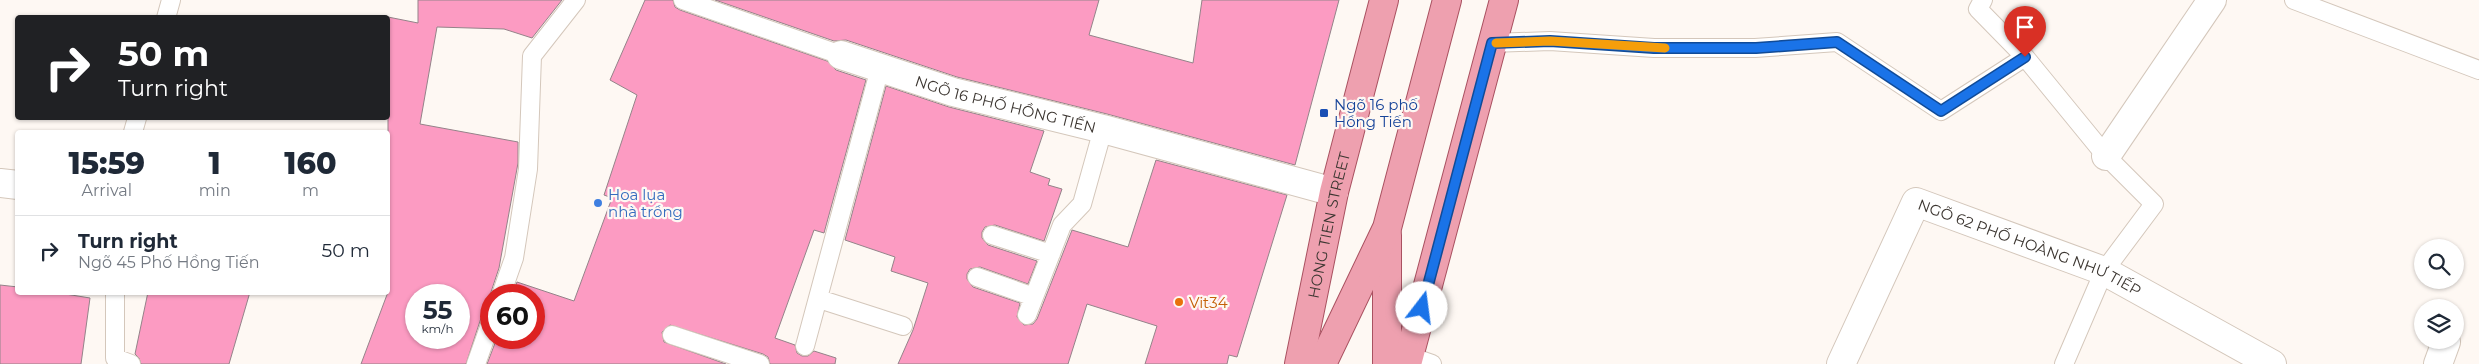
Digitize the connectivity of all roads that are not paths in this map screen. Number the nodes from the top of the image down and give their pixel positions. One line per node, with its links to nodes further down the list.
1 (171, 0): 10 (lane)
2 (576, 0): 26 (lane)
3 (684, 0): 12 (lane, NGÕ 16 PHỐ HỒNG TIẾN)
4 (1384, 0): 20 (main road, HONG TIEN STREET)
5 (1447, 0): 21 (main road)
6 (1504, 0): 11 (main road)
7 (1983, 0): 13 (lane)
8 (2212, 0): 17 (street)
9 (2294, 0): 15 (lane)
10 (167, 15)
11 (1492, 43): 13 (lane); 35 (main road)
12 (841, 55): 14 (street, NGÕ 16 PHỐ HỒNG TIẾN)
13 (2025, 57): 17 (lane)
14 (880, 68): 16 (street, NGÕ 16 PHỐ HỒNG TIẾN); 29 (lane)
15 (2479, 70)
16 (1104, 129): 20 (street, NGÕ 16 PHỐ HỒNG TIẾN); 23 (lane)
17 (2106, 156): 24 (lane)
18 (0, 183): 19 (street)
19 (15, 185)
20 (1334, 192): 39 (main road, HONG TIEN STREET)
21 (1387, 228): 35 (main road); 40 (main road)
22 (992, 235): 23 (lane)
23 (1051, 254): 28 (lane)
24 (2104, 271): 41 (street, NGÕ 62 PHỐ HOÀNG NHƯ TIẾP); 42 (lane); 43 (street, NGÕ 62 PHỐ HOÀNG NHƯ TIẾP)
25 (977, 277): 28 (lane)
26 (505, 284)
27 (115, 295): 36 (lane)
28 (1034, 296): 30 (lane)
29 (819, 299): 31 (lane); 33 (lane)
30 (1027, 314)
31 (903, 326)
32 (672, 335): 38 (lane)
33 (805, 346)
34 (481, 349): 37 (lane)
35 (1409, 362)
36 (131, 364)
37 (476, 364)
38 (760, 364)
39 (1299, 364)
40 (1322, 364)
41 (1841, 364)
42 (2064, 364)
43 (2272, 364)

